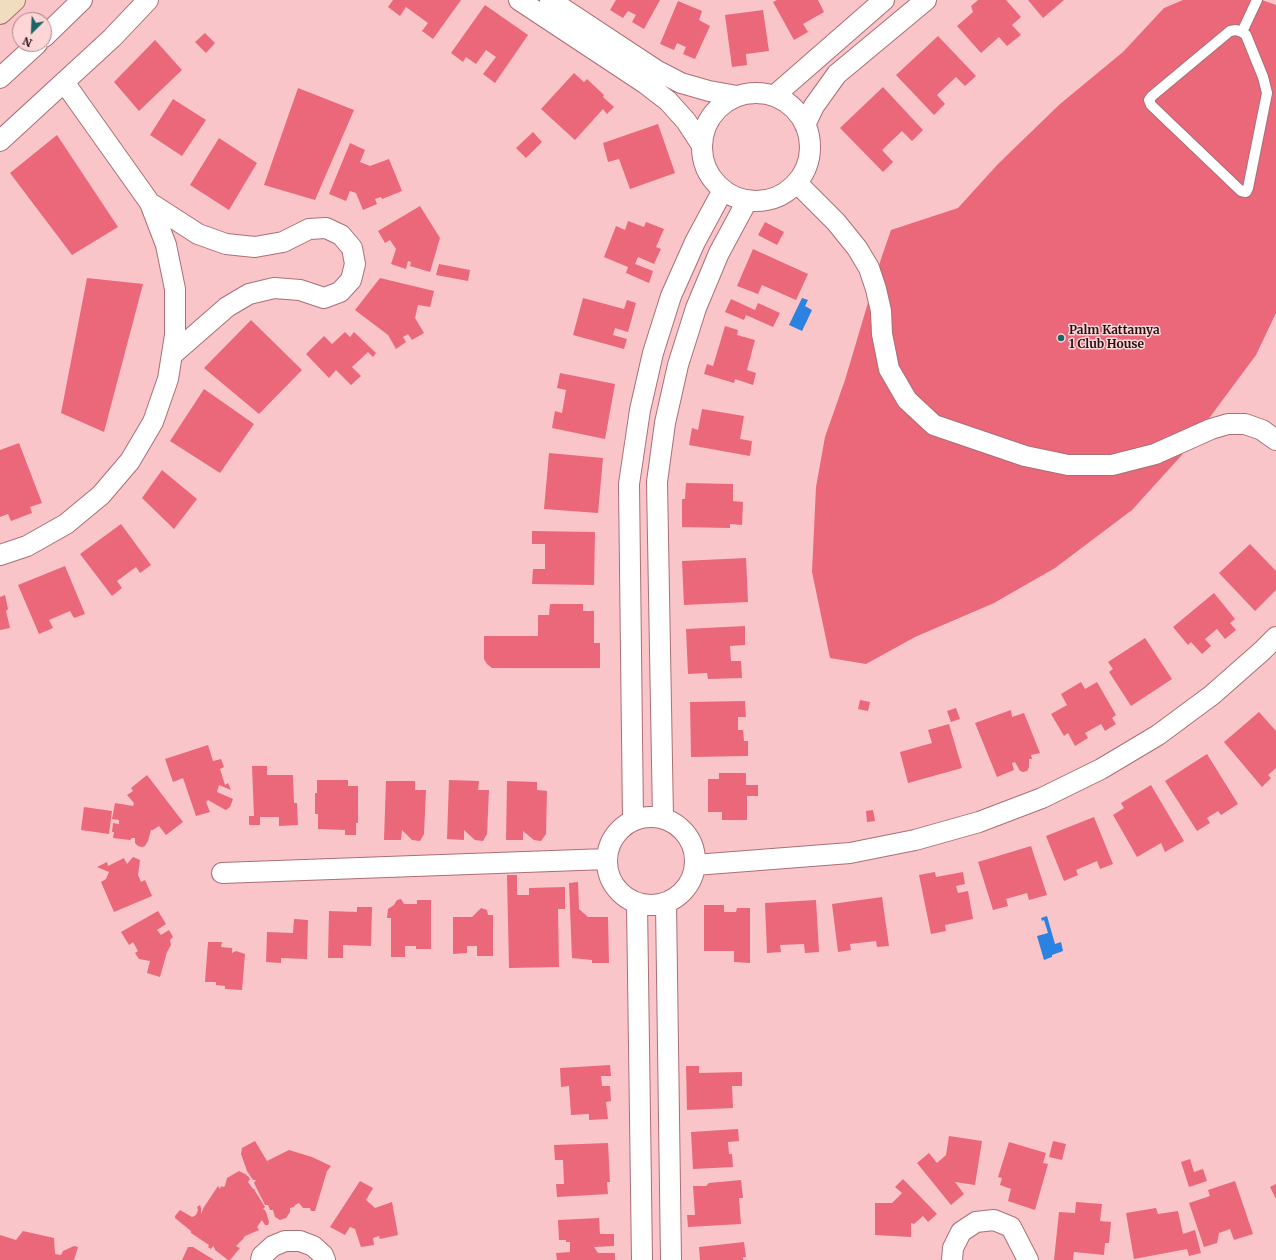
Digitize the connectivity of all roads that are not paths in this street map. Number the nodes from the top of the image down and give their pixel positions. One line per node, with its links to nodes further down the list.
1 (14, 0): 9 (street)
2 (82, 0): 10 (street)
3 (148, 0): 14 (street)
4 (519, 0): 19 (street)
5 (550, 0): 15 (street)
6 (884, 0): 16 (street)
7 (926, 0): 17 (street)
8 (1257, 0): 11 (lane)
9 (0, 13)
10 (52, 29)
11 (1242, 32): 11 (lane)
12 (28, 52): 13 (street)
13 (0, 78)
14 (64, 82): 18 (street); 23 (street)
15 (737, 96): 16 (street); 19 (street)
16 (774, 96): 17 (street)
17 (805, 124): 20 (street)
18 (0, 141)
19 (701, 144): 21 (street)
20 (797, 183): 22 (street); 25 (street)
21 (723, 190): 22 (street); 29 (street)
22 (748, 200): 28 (street)
23 (150, 203): 24 (street); 24 (street)
24 (172, 355): 26 (street)
25 (1276, 440)
26 (0, 555)
27 (1276, 637): 31 (street)
28 (663, 818): 29 (street); 31 (street)
29 (633, 820): 30 (street)
30 (607, 859): 32 (street); 34 (street)
31 (695, 865): 33 (street)
32 (222, 874)
33 (666, 902): 34 (street); 38 (street)
34 (637, 903): 37 (street)
35 (261, 1260): 36 (street)
36 (325, 1260)
37 (642, 1260)
38 (671, 1260)
39 (952, 1260): 40 (street)
40 (1028, 1260)

